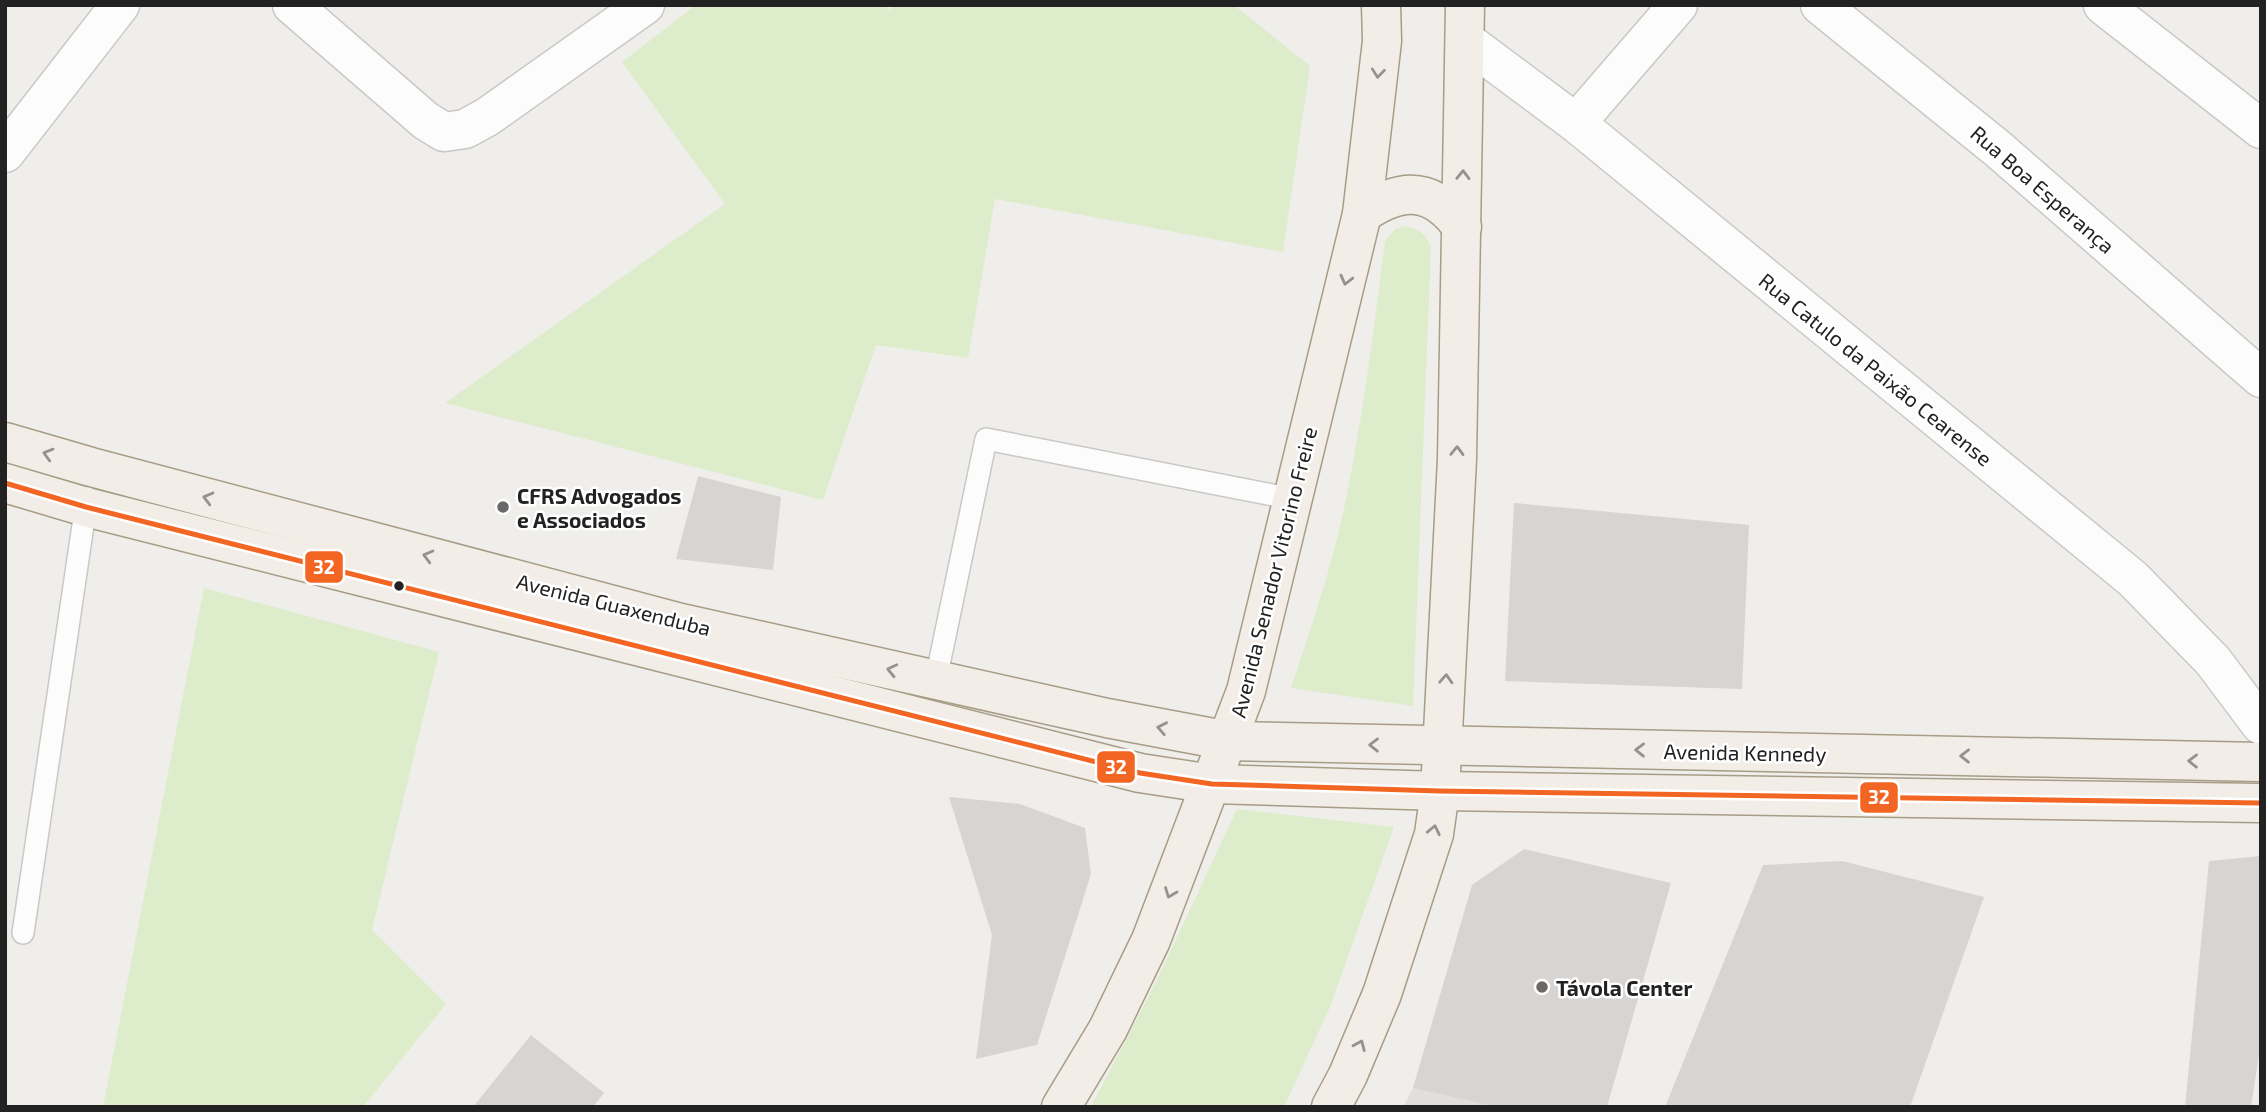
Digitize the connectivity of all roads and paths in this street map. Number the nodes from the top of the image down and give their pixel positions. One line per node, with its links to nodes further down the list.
1 (120, 5): 11 (street)
2 (292, 5): 3 (street)
3 (645, 5)
4 (1381, 5): 12 (main road, Avenida Senador Vitorino Freire, one-way to 12)
5 (1678, 5): 9 (street)
6 (1820, 5): 14 (street, Rua Boa Esperança)
7 (2103, 5): 10 (street)
8 (1465, 23): 9 (street, Rua Catulo da Paixão Cearense); 13 (main road, one-way to 8)
9 (1576, 123): 21 (street, Rua Catulo da Paixão Cearense)
10 (2261, 129)
11 (6, 149)
12 (1362, 214): 13 (main road); 18 (main road, Avenida Senador Vitorino Freire, one-way to 18)
13 (1462, 227): 23 (main road, one-way to 13)
14 (2261, 378)
15 (5, 442): 16 (main road, Avenida Guaxenduba, one-way to 15)
16 (91, 467): 19 (lane); 20 (main road, Avenida Guaxenduba, one-way to 16)
17 (5, 483): 19 (main road, Avenida Guaxenduba)
18 (1293, 499): 20 (lane); 22 (main road, Avenida Senador Vitorino Freire)
19 (86, 507): 25 (main road, Avenida Guaxenduba); 30 (lane)
20 (936, 679): 22 (main road, Avenida Guaxenduba, one-way to 20)
21 (2261, 725)
22 (1229, 741): 23 (main road, Avenida Kennedy, one-way to 22); 26 (main road, Avenida Senador Vitorino Freire)
23 (1443, 747): 24 (main road, Avenida Kennedy, one-way to 23); 27 (main road)
24 (2261, 762)
25 (1140, 773): 26 (main road, Avenida Guaxenduba); 29 (main road)
26 (1212, 783): 27 (main road, Avenida Kennedy); 29 (main road, Avenida Senador Vitorino Freire)
27 (1440, 791): 28 (main road, Avenida Kennedy); 32 (main road, one-way to 27)
28 (2261, 803)
29 (1184, 856): 31 (main road, Avenida Senador Vitorino Freire, one-way to 31)
30 (23, 933)
31 (1061, 1107)
32 (1331, 1107)

